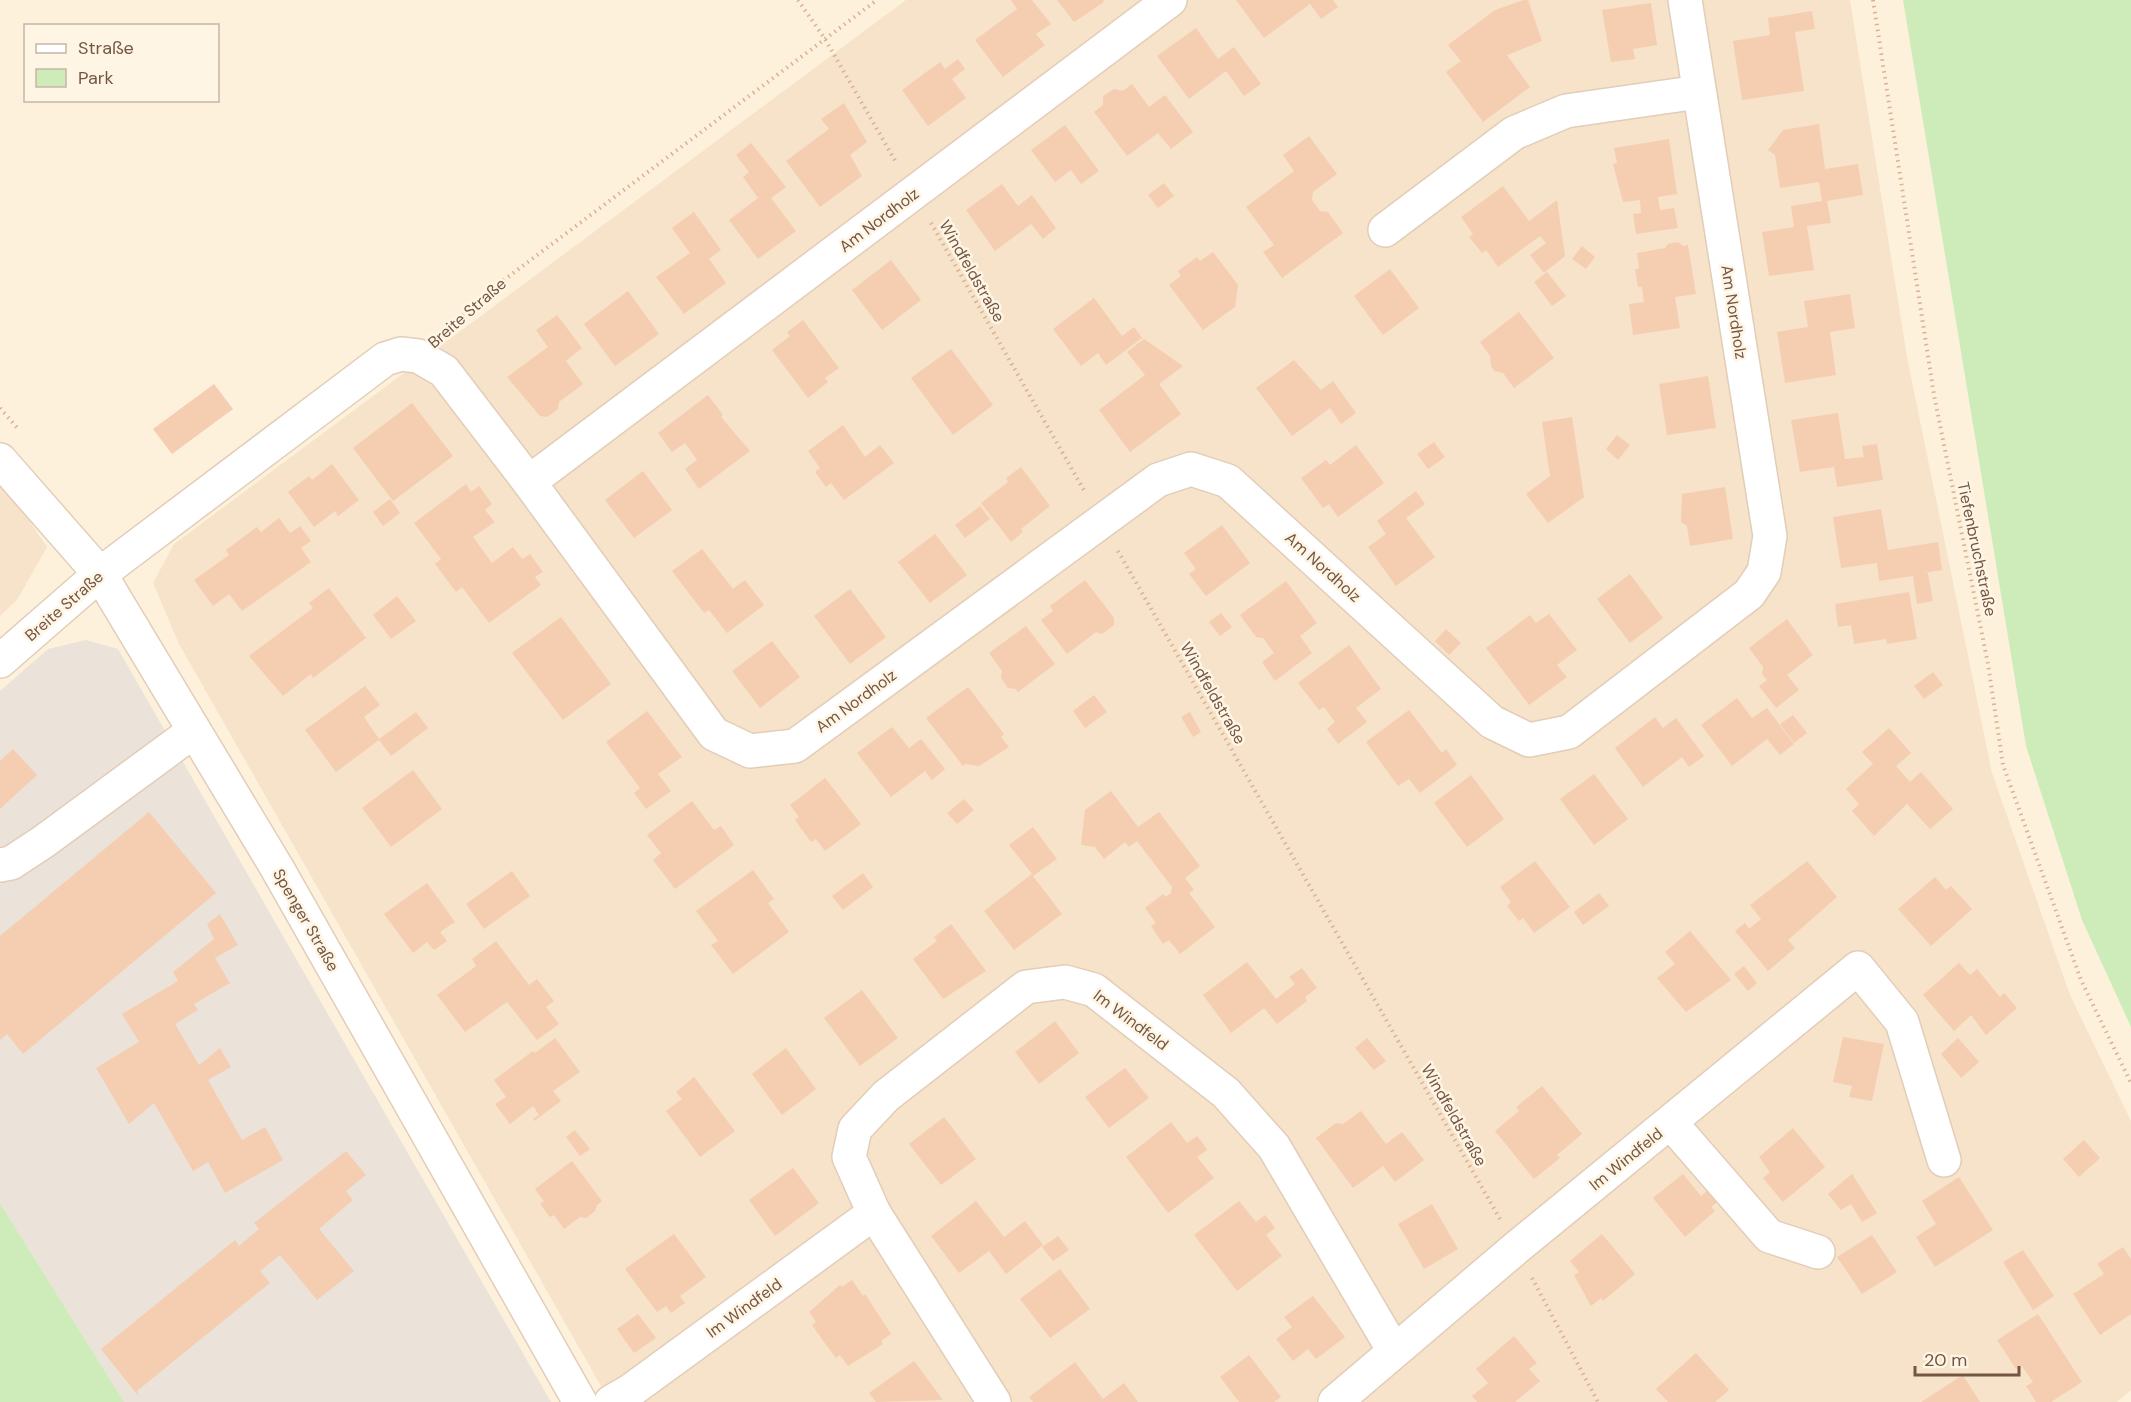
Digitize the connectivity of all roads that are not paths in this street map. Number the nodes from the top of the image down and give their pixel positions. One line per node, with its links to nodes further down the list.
1 (1170, 0): 7 (street, Am Nordholz)
2 (1685, 0): 3 (street, Am Nordholz)
3 (1700, 92): 4 (street); 7 (street, Am Nordholz)
4 (1385, 230)
5 (418, 356): 7 (street, Am Nordholz); 8 (street, Breite Straße)
6 (0, 460): 8 (street, Spenger Straße)
7 (529, 482)
8 (100, 574): 9 (street, Breite Straße); 10 (street, Spenger Straße)
9 (0, 661)
10 (194, 730): 11 (street); 17 (street, Spenger Straße)
11 (0, 865)
12 (1671, 1123): 13 (street, Im Windfeld); 15 (street); 16 (street, Im Windfeld)
13 (1944, 1160)
14 (874, 1213): 16 (street, Im Windfeld); 18 (street, Im Windfeld); 19 (street, Im Windfeld)
15 (1818, 1252)
16 (1394, 1351): 20 (street, Im Windfeld)
17 (580, 1402)
18 (612, 1402)
19 (993, 1402)
20 (1335, 1402)

